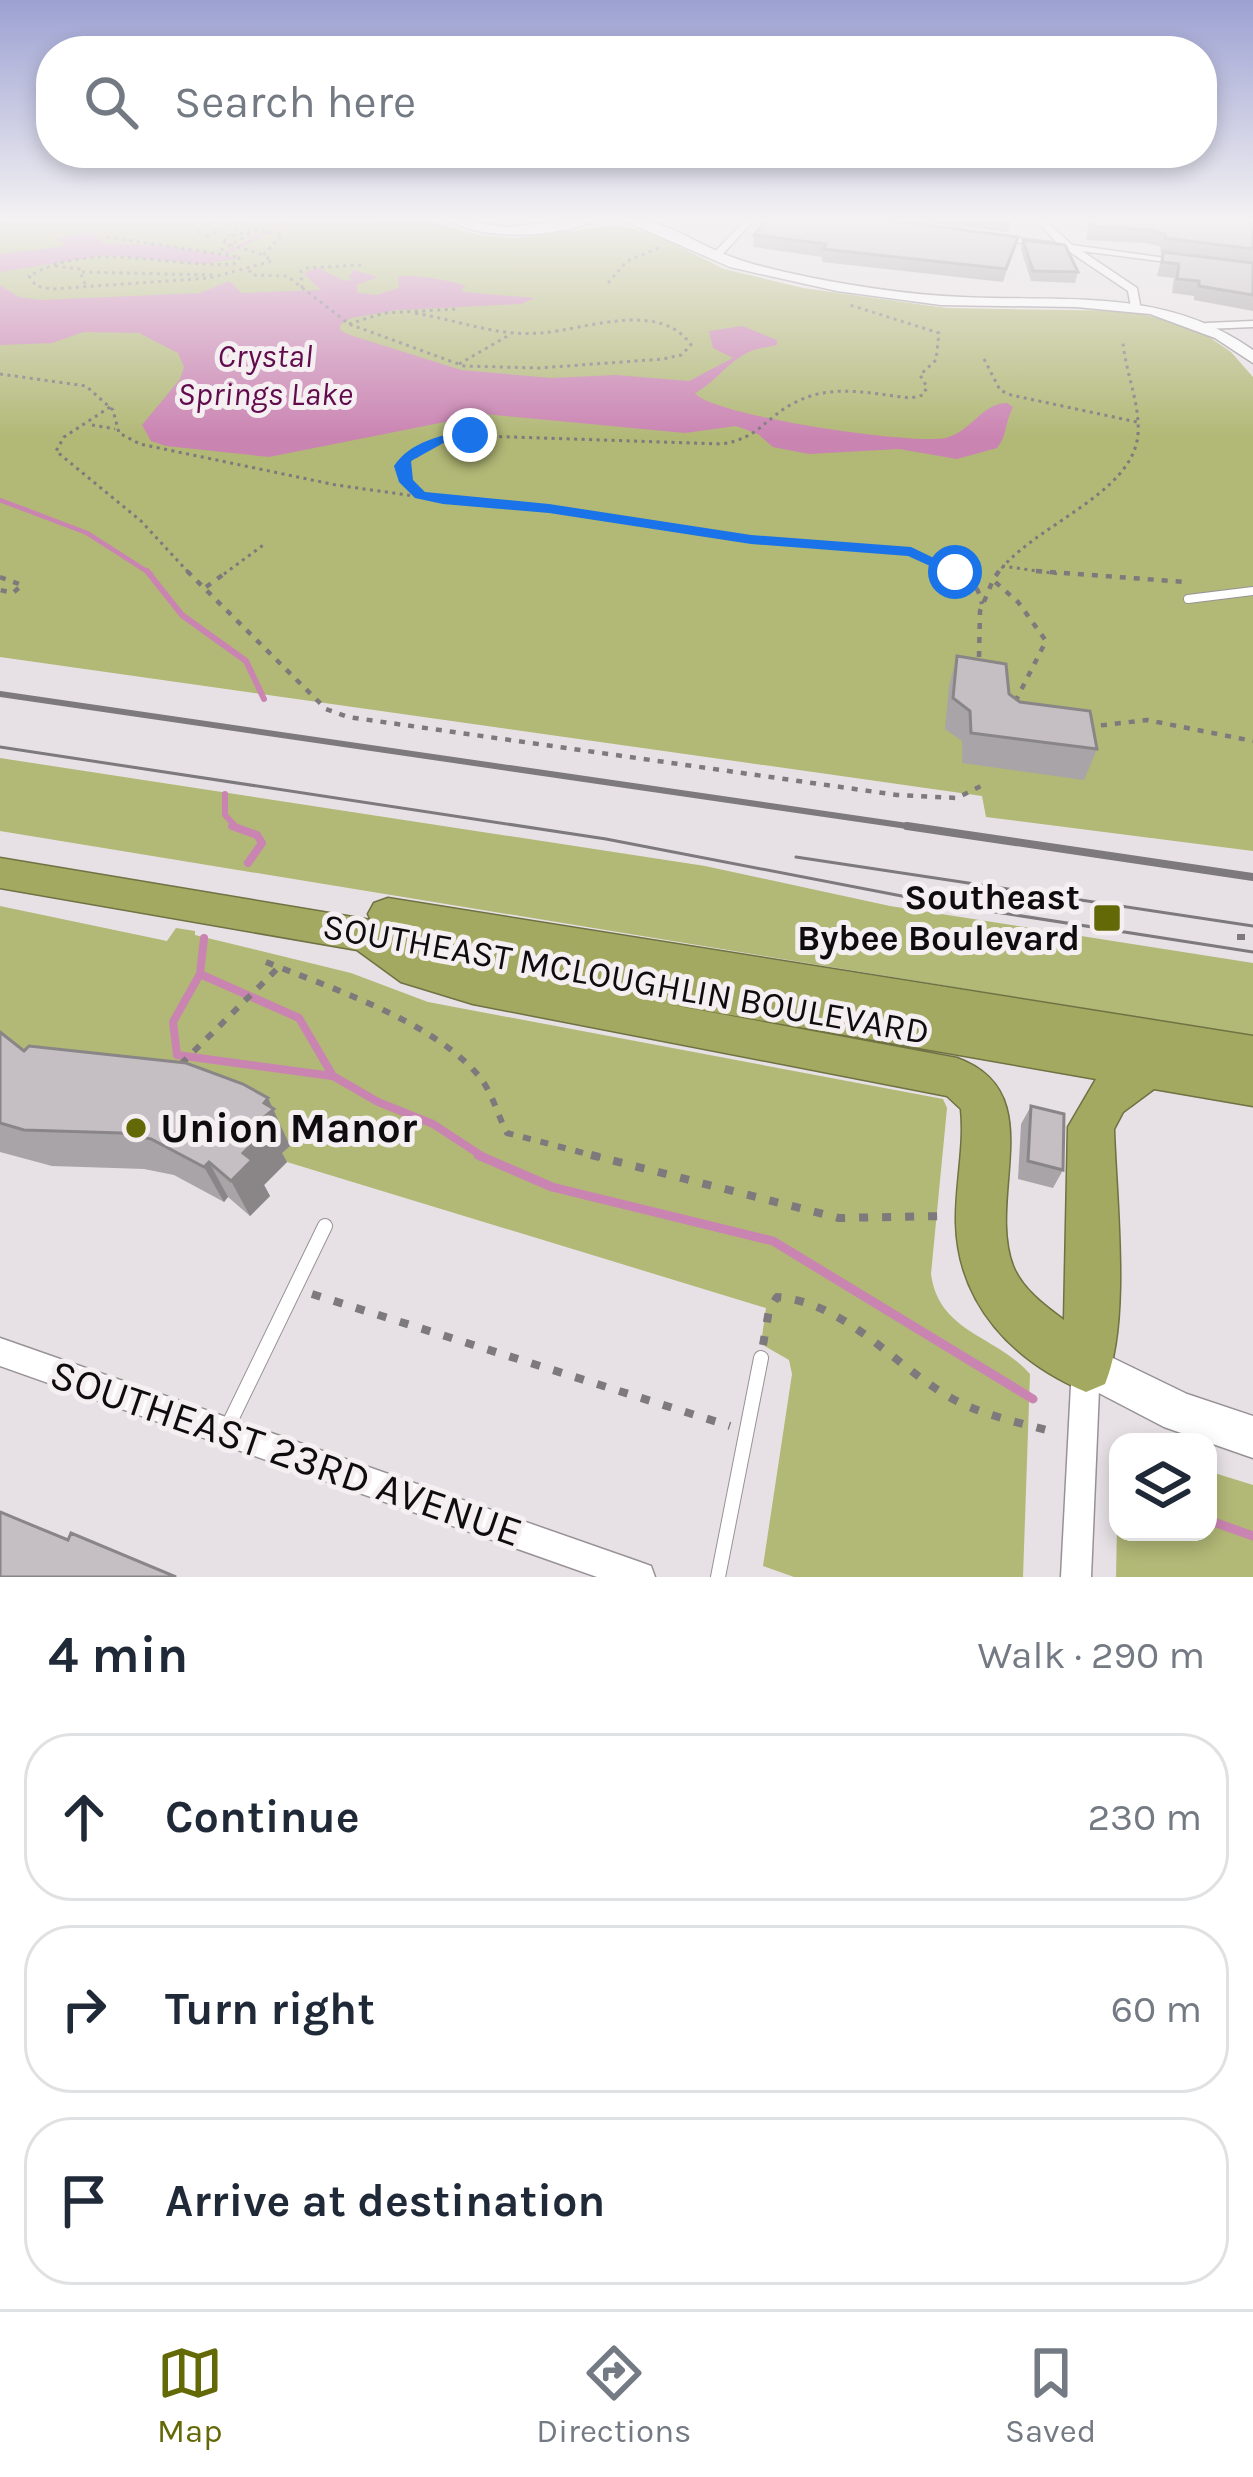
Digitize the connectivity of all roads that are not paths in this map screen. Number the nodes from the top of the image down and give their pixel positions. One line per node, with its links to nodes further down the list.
1 (879, 292): 3 (main road)
2 (1133, 292): 3 (street)
3 (1135, 305): 5 (main road)
4 (1253, 324): 5 (street)
5 (1206, 326): 6 (main road)
6 (1253, 358)
7 (1253, 591): 8 (lane)
8 (1188, 599)
9 (0, 848): 11 (highway, SOUTHEAST MCLOUGHLIN BOULEVARD)
10 (0, 873): 11 (highway, SOUTHEAST MCLOUGHLIN BOULEVARD)
11 (227, 899): 12 (highway, SOUTHEAST MCLOUGHLIN BOULEVARD); 13 (highway, SOUTHEAST MCLOUGHLIN BOULEVARD)
12 (369, 936): 14 (highway, SOUTHEAST MCLOUGHLIN BOULEVARD); 19 (highway)
13 (1253, 1056)
14 (1148, 1068): 15 (highway, SOUTHEAST MCLOUGHLIN BOULEVARD); 19 (highway)
15 (1253, 1086)
16 (325, 1226): 20 (lane)
17 (0, 1352): 20 (street, SOUTHEAST 23RD AVENUE)
18 (761, 1358): 23 (lane)
19 (1086, 1365): 21 (main road); 24 (street)
20 (226, 1431): 22 (street, SOUTHEAST 23RD AVENUE)
21 (1253, 1437)
22 (640, 1577)
23 (718, 1577)
24 (1076, 1577)

